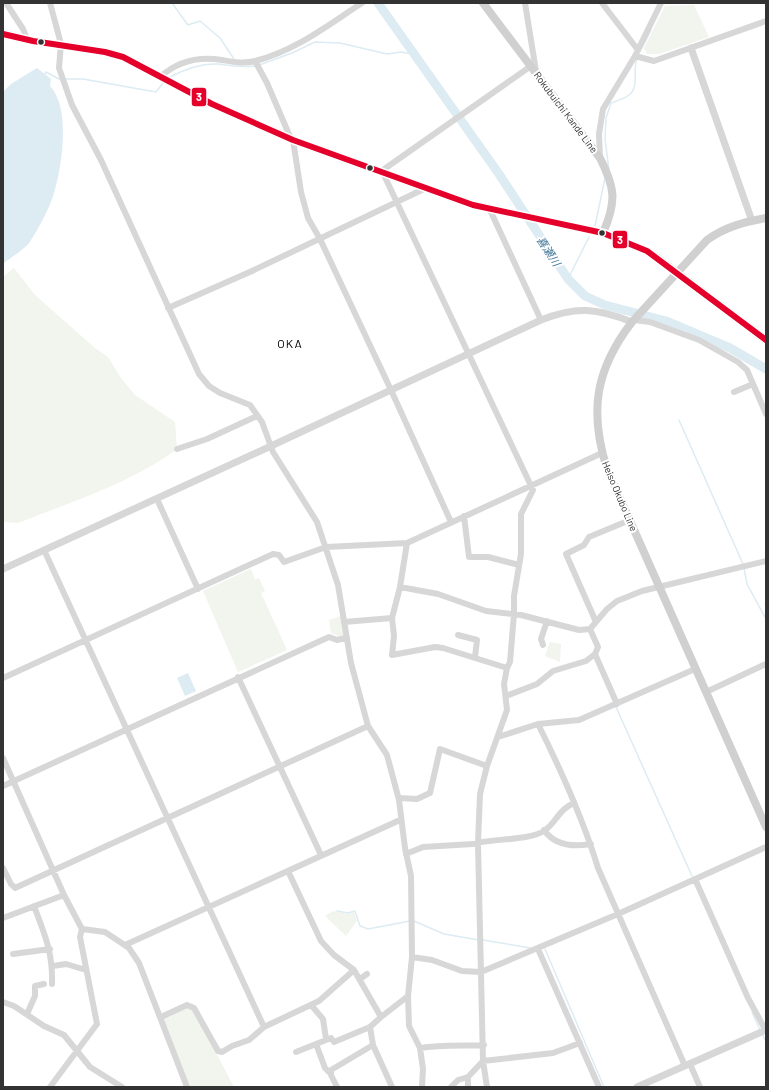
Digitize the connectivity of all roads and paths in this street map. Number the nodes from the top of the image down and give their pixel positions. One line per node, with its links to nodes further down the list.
1 (6, 3): 10 (street)
2 (50, 3): 11 (street)
3 (362, 3): 14 (street)
4 (483, 3): 15 (main road, Rokubuichi Kande Line)
5 (525, 3): 15 (street)
6 (602, 3): 13 (street)
7 (661, 3): 13 (street)
8 (766, 21): 12 (street)
9 (3, 34): 10 (main road)
10 (27, 39): 11 (main road)
11 (61, 44): 16 (main road); 28 (street)
12 (692, 48): 13 (street); 24 (street)
13 (636, 53): 18 (street)
14 (257, 64): 16 (street); 17 (street)
15 (534, 69): 18 (main road, Rokubuichi Kande Line); 19 (street)
16 (160, 77): 17 (main road)
17 (292, 140): 19 (main road); 26 (street)
18 (600, 158): 25 (main road, Rokubuichi Kande Line)
19 (381, 172): 20 (main road); 21 (street)
20 (426, 188): 21 (street); 22 (main road)
21 (396, 202): 26 (street); 32 (street)
22 (490, 210): 25 (main road); 29 (street)
23 (766, 218): 24 (main road, Heiso Okubo Line)
24 (752, 221): 27 (main road, Heiso Okubo Line)
25 (603, 233): 27 (main road)
26 (320, 239): 28 (street); 34 (street)
27 (677, 273): 30 (main road, Heiso Okubo Line); 31 (main road)
28 (168, 308): 37 (street)
29 (541, 320): 30 (street); 32 (street)
30 (633, 320): 33 (street); 40 (main road, Heiso Okubo Line)
31 (766, 340)
32 (467, 354): 34 (street); 41 (street)
33 (753, 384): 35 (street); 36 (street)
34 (391, 390): 38 (street); 45 (street)
35 (734, 392)
36 (766, 414)
37 (257, 416): 38 (street); 39 (street)
38 (271, 446): 42 (street); 47 (street)
39 (177, 448)
40 (602, 453): 41 (street); 44 (main road, Heiso Okubo Line)
41 (530, 486): 43 (street); 50 (street)
42 (157, 499): 48 (street); 54 (street)
43 (464, 516): 45 (street); 50 (street)
44 (630, 520): 53 (main road, Heiso Okubo Line); 59 (street)
45 (451, 522): 46 (street)
46 (407, 543): 47 (street); 52 (street)
47 (326, 547): 54 (street); 58 (street)
48 (44, 550): 51 (street); 63 (street)
49 (766, 561): 53 (street)
50 (520, 565): 55 (street)
51 (3, 569)
52 (400, 587): 55 (street); 56 (street)
53 (660, 587): 59 (street); 69 (main road, Heiso Okubo Line)
54 (198, 589): 63 (street)
55 (514, 614): 57 (street); 68 (street)
56 (392, 618): 58 (street); 66 (street)
57 (547, 621): 60 (street); 64 (street)
58 (344, 622): 62 (street)
59 (596, 622): 60 (street)
60 (590, 630): 65 (street)
61 (458, 635): 66 (street)
62 (346, 638): 70 (street); 76 (street)
63 (86, 640): 71 (street); 77 (street)
64 (543, 645)
65 (595, 654): 73 (street); 74 (street)
66 (475, 657): 68 (street)
67 (766, 664): 72 (street)
68 (507, 668): 73 (street)
69 (695, 669): 72 (main road, Heiso Okubo Line); 74 (street)
70 (238, 677): 77 (street); 81 (street)
71 (3, 678)
72 (706, 692): 88 (main road, Heiso Okubo Line)
73 (506, 696): 78 (street)
74 (617, 704): 75 (street)
75 (538, 724): 78 (street); 85 (street)
76 (368, 726): 81 (street); 84 (street)
77 (126, 730): 82 (street); 86 (street)
78 (498, 737): 80 (street)
79 (3, 758): 82 (street)
80 (487, 766): 84 (street); 90 (street)
81 (280, 767): 86 (street); 94 (street)
82 (14, 781): 83 (street); 96 (street)
83 (3, 786)
84 (398, 798): 87 (street)
85 (574, 803): 89 (street); 91 (street)
86 (168, 818): 96 (street); 101 (street)
87 (400, 820): 93 (street); 94 (street)
88 (766, 827)
89 (544, 830): 90 (street); 91 (street)
90 (478, 842): 93 (street); 113 (street)
91 (591, 844): 102 (street)
92 (766, 847): 98 (street)
93 (406, 854): 109 (street)
94 (321, 855): 97 (street)
95 (3, 868): 96 (street)
96 (54, 870): 99 (street)
97 (288, 871): 101 (street); 112 (street)
98 (695, 879): 102 (street); 126 (street)
99 (64, 895): 100 (street); 104 (street)
100 (34, 906): 103 (street); 106 (street)
101 (208, 908): 105 (street); 124 (street)
102 (618, 914): 107 (street); 136 (street)
103 (3, 918)
104 (82, 929): 105 (street); 111 (street)
105 (125, 945): 122 (street)
106 (50, 949): 108 (street); 110 (street)
107 (538, 949): 113 (street); 128 (street)
108 (13, 954)
109 (412, 957): 113 (street); 118 (street)
110 (53, 966): 111 (street); 117 (street)
111 (86, 970): 133 (street)
112 (354, 970): 115 (street); 120 (street)
113 (481, 972): 131 (street)
114 (367, 974): 115 (street)
115 (360, 979): 123 (street)
116 (44, 984): 121 (street)
117 (52, 984)
118 (408, 996): 123 (street); 132 (street)
119 (3, 1002): 121 (street)
120 (311, 1005): 124 (street); 127 (street)
121 (27, 1014): 133 (street)
122 (161, 1017): 124 (street); 141 (street)
123 (381, 1017): 125 (street)
124 (264, 1027)
125 (370, 1027): 127 (street); 130 (street)
126 (766, 1031): 136 (street)
127 (326, 1039): 129 (street)
128 (580, 1043): 135 (street); 148 (street)
129 (316, 1044): 134 (street); 137 (street)
130 (373, 1045): 137 (street); 143 (street)
131 (484, 1045): 132 (street); 135 (street)
132 (420, 1048): 144 (street)
133 (78, 1050): 139 (street); 140 (street)
134 (296, 1052)
135 (483, 1061): 138 (street); 147 (street)
136 (688, 1065): 149 (street); 150 (street)
137 (330, 1073): 142 (street)
138 (468, 1077): 145 (street); 146 (street)
139 (50, 1087)
140 (122, 1087)
141 (187, 1087)
142 (337, 1087)
143 (392, 1087)
144 (422, 1087)
145 (451, 1087)
146 (468, 1087)
147 (487, 1087)
148 (599, 1087)
149 (637, 1087)
150 (700, 1087)

